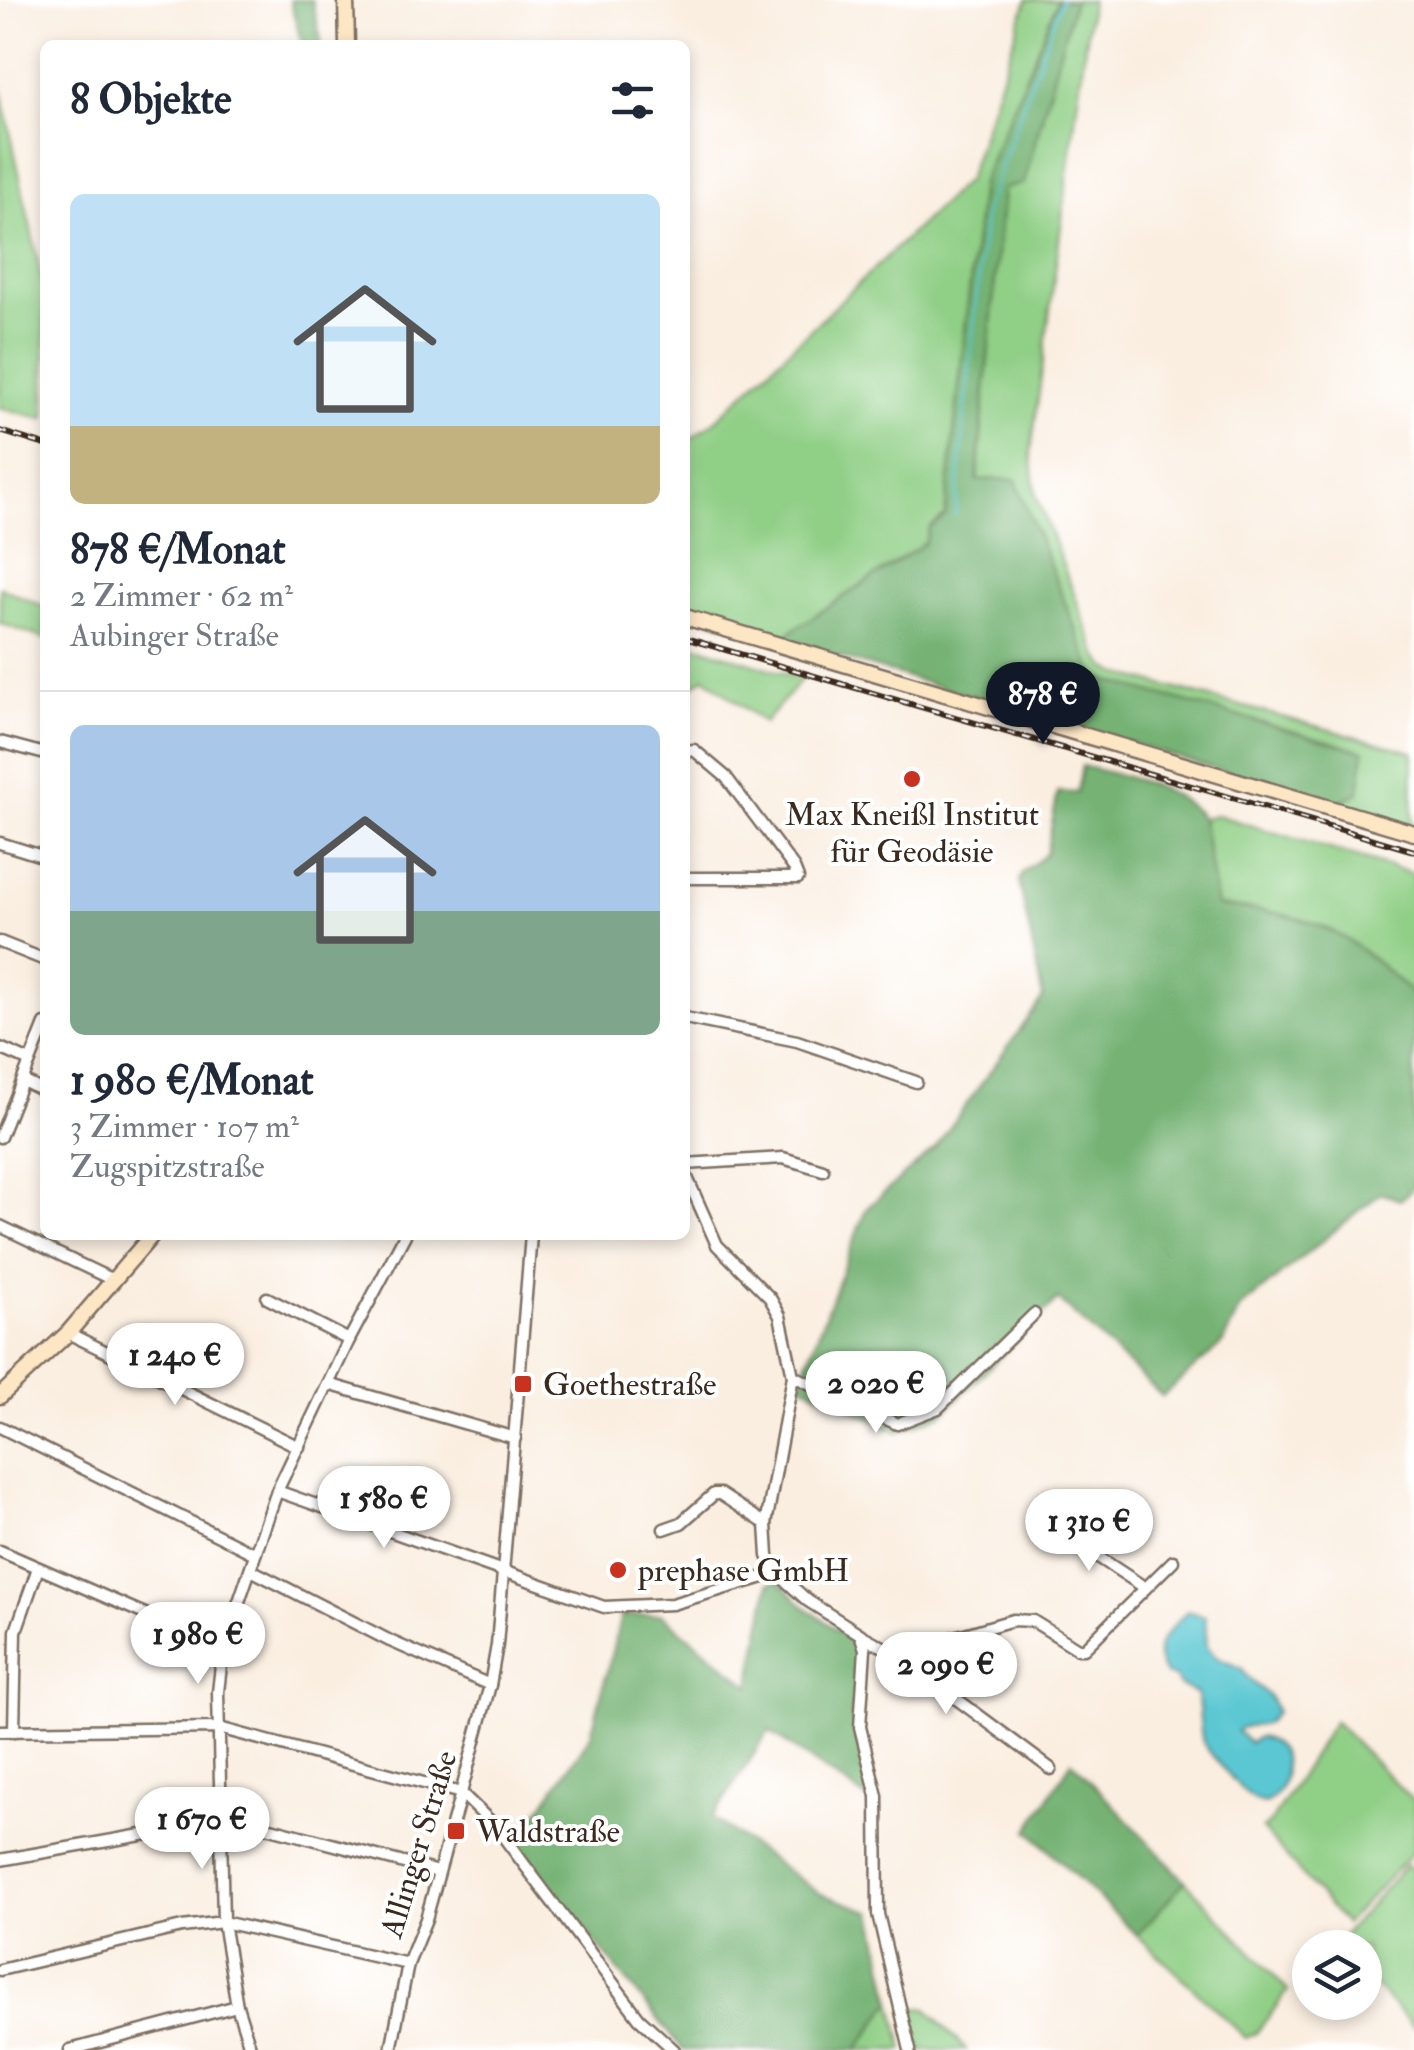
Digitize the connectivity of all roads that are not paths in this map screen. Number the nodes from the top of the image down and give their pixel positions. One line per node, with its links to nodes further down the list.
1 (346, 0): 2 (street)
2 (347, 40)
3 (690, 618): 7 (street)
4 (0, 742): 6 (street)
5 (690, 750): 10 (street)
6 (40, 753)
7 (1414, 833)
8 (0, 843): 9 (street)
9 (40, 855)
10 (690, 878)
11 (0, 942): 12 (street)
12 (40, 958)
13 (690, 1019): 18 (street)
14 (40, 1036): 16 (street)
15 (0, 1048): 16 (street)
16 (30, 1061): 17 (street)
17 (22, 1081): 19 (street); 20 (street)
18 (916, 1082)
19 (40, 1090)
20 (0, 1138)
21 (690, 1164): 22 (street)
22 (822, 1170)
23 (690, 1184): 33 (street)
24 (0, 1226): 28 (street)
25 (148, 1240): 28 (street)
26 (401, 1240): 32 (street)
27 (531, 1240): 37 (street, Allinger Straße)
28 (115, 1281): 31 (street)
29 (267, 1298): 32 (street)
30 (1034, 1314): 33 (street)
31 (68, 1333): 35 (street); 38 (street)
32 (349, 1340): 34 (street)
33 (793, 1376): 40 (street)
34 (328, 1384): 37 (street); 38 (street)
35 (0, 1396)
36 (0, 1427): 44 (street)
37 (515, 1438): 48 (street, Allinger Straße)
38 (299, 1447): 39 (street)
39 (277, 1491): 44 (street); 48 (street)
40 (766, 1524): 42 (street); 49 (street)
41 (1054, 1528): 50 (street)
42 (664, 1530)
43 (0, 1551): 46 (street)
44 (255, 1554): 47 (street)
45 (1173, 1561): 50 (street)
46 (38, 1568): 52 (street); 56 (street)
47 (251, 1570): 52 (street); 54 (street)
48 (504, 1573): 49 (street); 54 (street, Allinger Straße)
49 (777, 1573): 51 (street)
50 (1144, 1587): 53 (street)
51 (860, 1634): 53 (street); 71 (street)
52 (223, 1648): 55 (street)
53 (896, 1654): 58 (street)
54 (490, 1686): 59 (street, Allinger Straße)
55 (219, 1728): 56 (street); 59 (street); 60 (street)
56 (14, 1730): 57 (street)
57 (0, 1731)
58 (1051, 1770)
59 (462, 1793): 62 (street, Allinger Straße); 70 (street)
60 (221, 1818): 61 (street); 62 (street); 63 (street)
61 (0, 1860)
62 (438, 1872): 64 (street, Allinger Straße)
63 (223, 1922): 64 (street); 65 (street); 66 (street)
64 (408, 1964): 69 (street, Allinger Straße)
65 (0, 1970)
66 (237, 2006): 67 (street); 68 (street)
67 (70, 2050)
68 (251, 2050)
69 (391, 2050)
70 (673, 2050)
71 (910, 2050)

